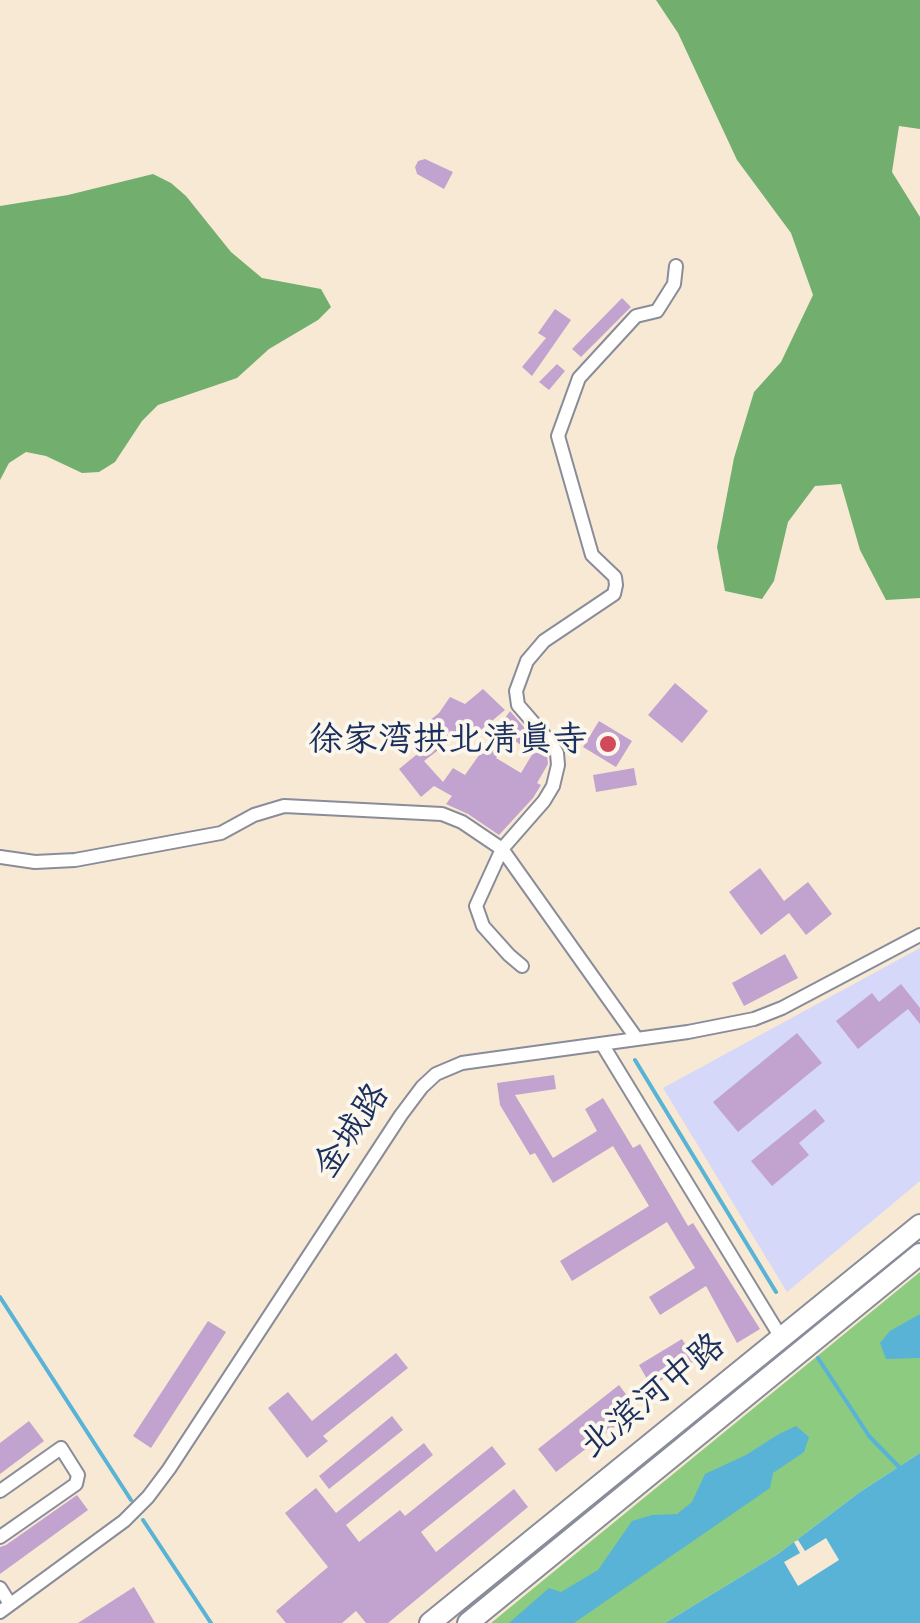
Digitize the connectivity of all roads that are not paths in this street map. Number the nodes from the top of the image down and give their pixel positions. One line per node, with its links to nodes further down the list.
1 (676, 266): 2 (street)
2 (502, 849): 3 (street); 5 (street); 6 (street)
3 (0, 857)
4 (920, 935): 6 (street, 金城路)
5 (522, 966)
6 (637, 1039): 7 (street, 金城路)
7 (602, 1044): 10 (street); 14 (street, 金城路)
8 (920, 1225): 10 (main road, 北滨河中路)
9 (920, 1254): 16 (main road, 北滨河中路)
10 (782, 1339): 15 (main road, 北滨河中路)
11 (0, 1491): 12 (street)
12 (0, 1536)
13 (0, 1588): 14 (street)
14 (5, 1608)
15 (430, 1623)
16 (468, 1623)

